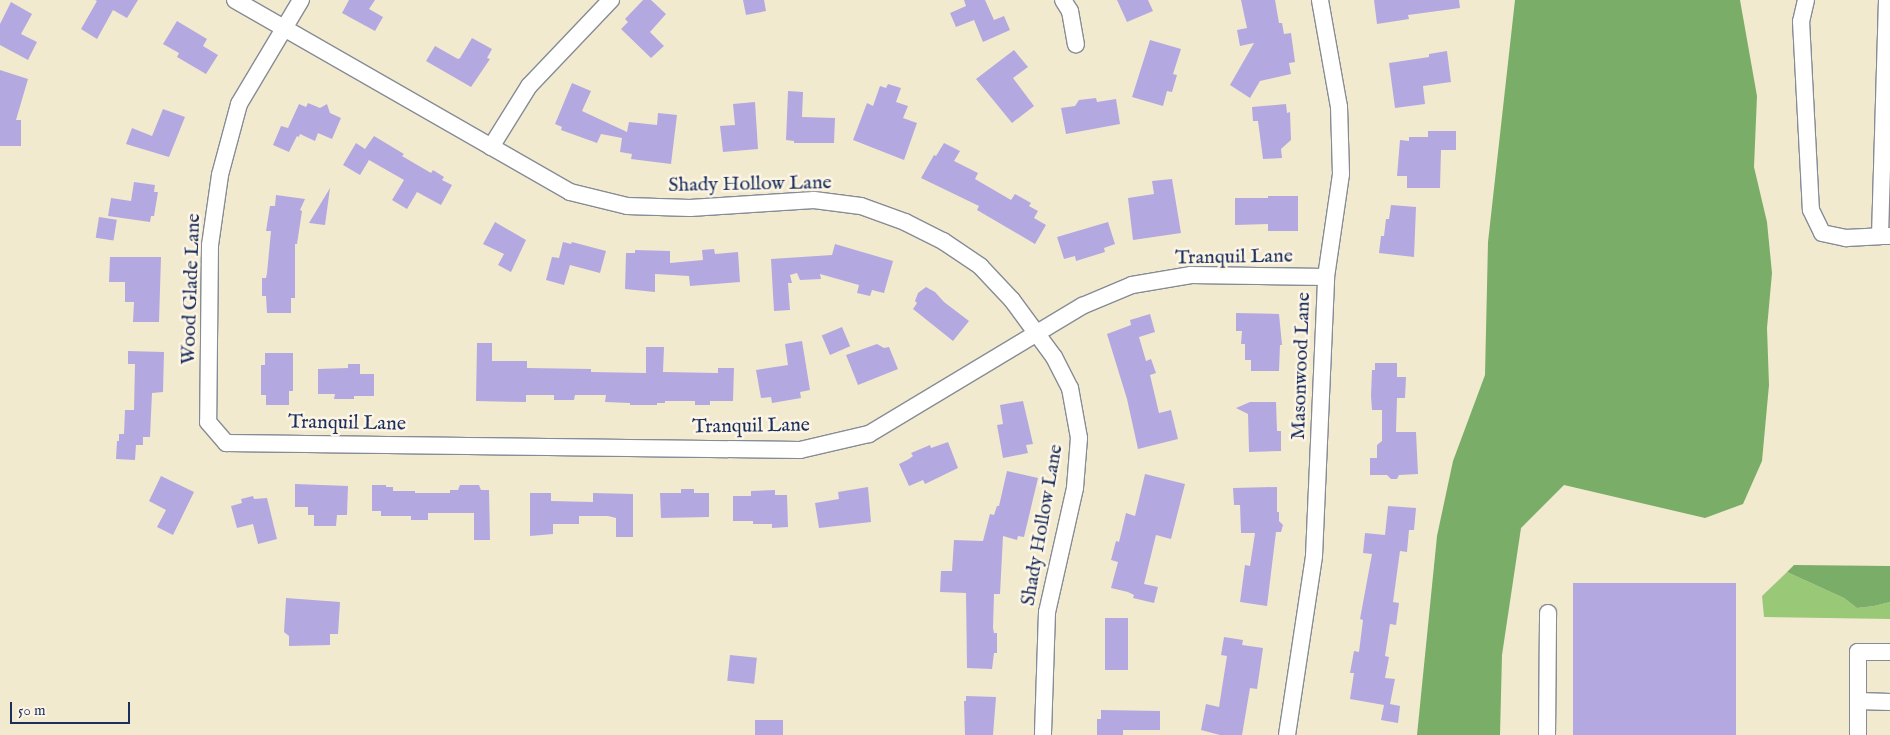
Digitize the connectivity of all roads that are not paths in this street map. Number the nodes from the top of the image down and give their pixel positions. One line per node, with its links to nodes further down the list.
1 (235, 0): 8 (street, Shady Hollow Lane)
2 (301, 0): 8 (street, Wood Glade Lane)
3 (612, 0): 12 (street)
4 (1063, 0): 9 (street)
5 (1320, 0): 15 (street, Masonwood Lane)
6 (1806, 0): 14 (street)
7 (1888, 7): 10 (street)
8 (284, 28): 12 (street, Shady Hollow Lane); 17 (street, Wood Glade Lane)
9 (1076, 44)
10 (1888, 65): 11 (street)
11 (1886, 126): 13 (street)
12 (491, 147): 16 (street, Shady Hollow Lane)
13 (1886, 178): 14 (street)
14 (1885, 236)
15 (1326, 277): 16 (street, Tranquil Lane); 23 (street, Masonwood Lane)
16 (1036, 332): 17 (street, Tranquil Lane); 22 (street, Shady Hollow Lane)
17 (226, 443)
18 (1548, 613): 24 (street)
19 (1890, 652): 20 (street)
20 (1858, 701): 21 (street); 25 (street)
21 (1890, 702)
22 (1043, 735)
23 (1287, 735)
24 (1547, 735)
25 (1858, 735)

